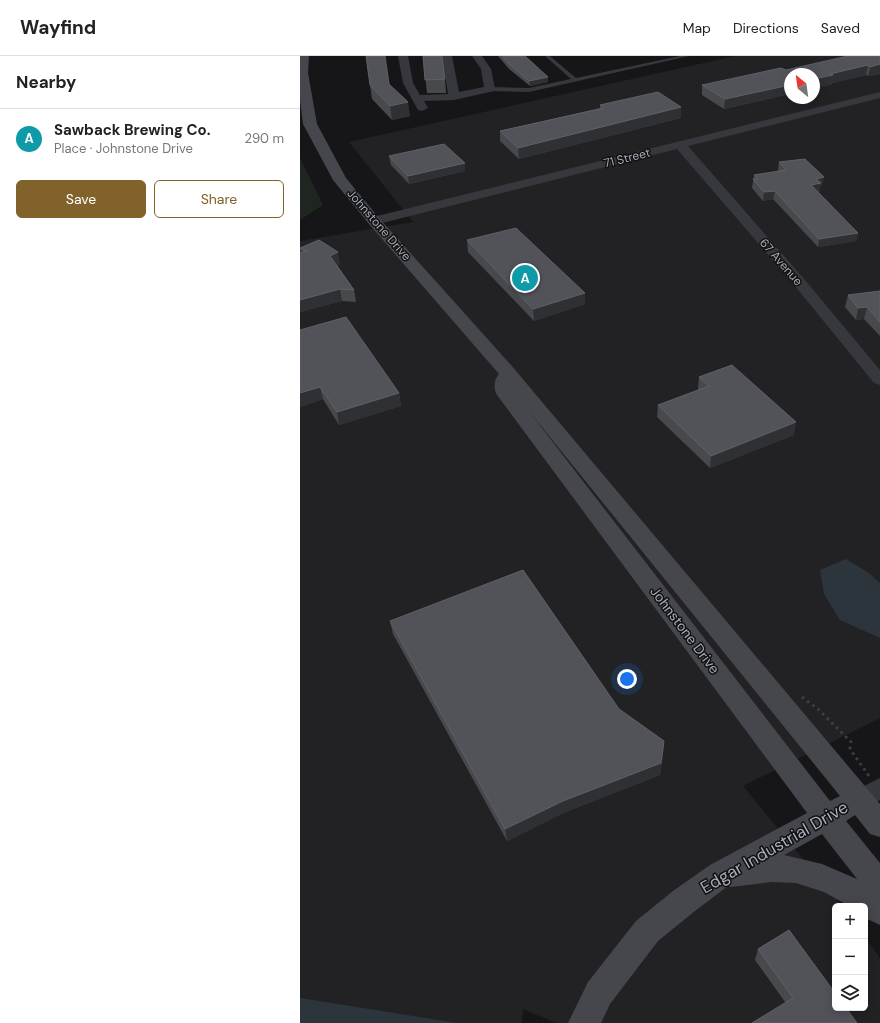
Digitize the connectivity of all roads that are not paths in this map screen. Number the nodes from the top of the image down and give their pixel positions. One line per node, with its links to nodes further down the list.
1 (303, 56): 14 (main road, Johnstone Drive)
2 (404, 56): 11 (street)
3 (446, 56): 10 (street)
4 (546, 56): 7 (lane)
5 (687, 56): 7 (lane)
6 (481, 57): 8 (street)
7 (575, 80): 8 (lane)
8 (490, 89): 10 (street)
9 (880, 95): 13 (street, 71 Street)
10 (454, 97): 11 (street)
11 (417, 98): 12 (street)
12 (422, 108)
13 (680, 145): 14 (street, 71 Street); 16 (street, 67 Avenue)
14 (374, 221): 15 (main road, Johnstone Drive)
15 (505, 369): 17 (main road, Johnstone Drive); 18 (main road, Johnstone Drive)
16 (880, 380)
17 (872, 792): 18 (main road, Edgar Industrial Drive); 19 (main road, Johnstone Drive)
18 (826, 817): 20 (main road, Edgar Industrial Drive); 21 (main road, Johnstone Drive)
19 (880, 825)
20 (720, 875): 22 (main road); 23 (main road, Edgar Industrial Drive)
21 (880, 886)
22 (880, 911)
23 (584, 1023)

